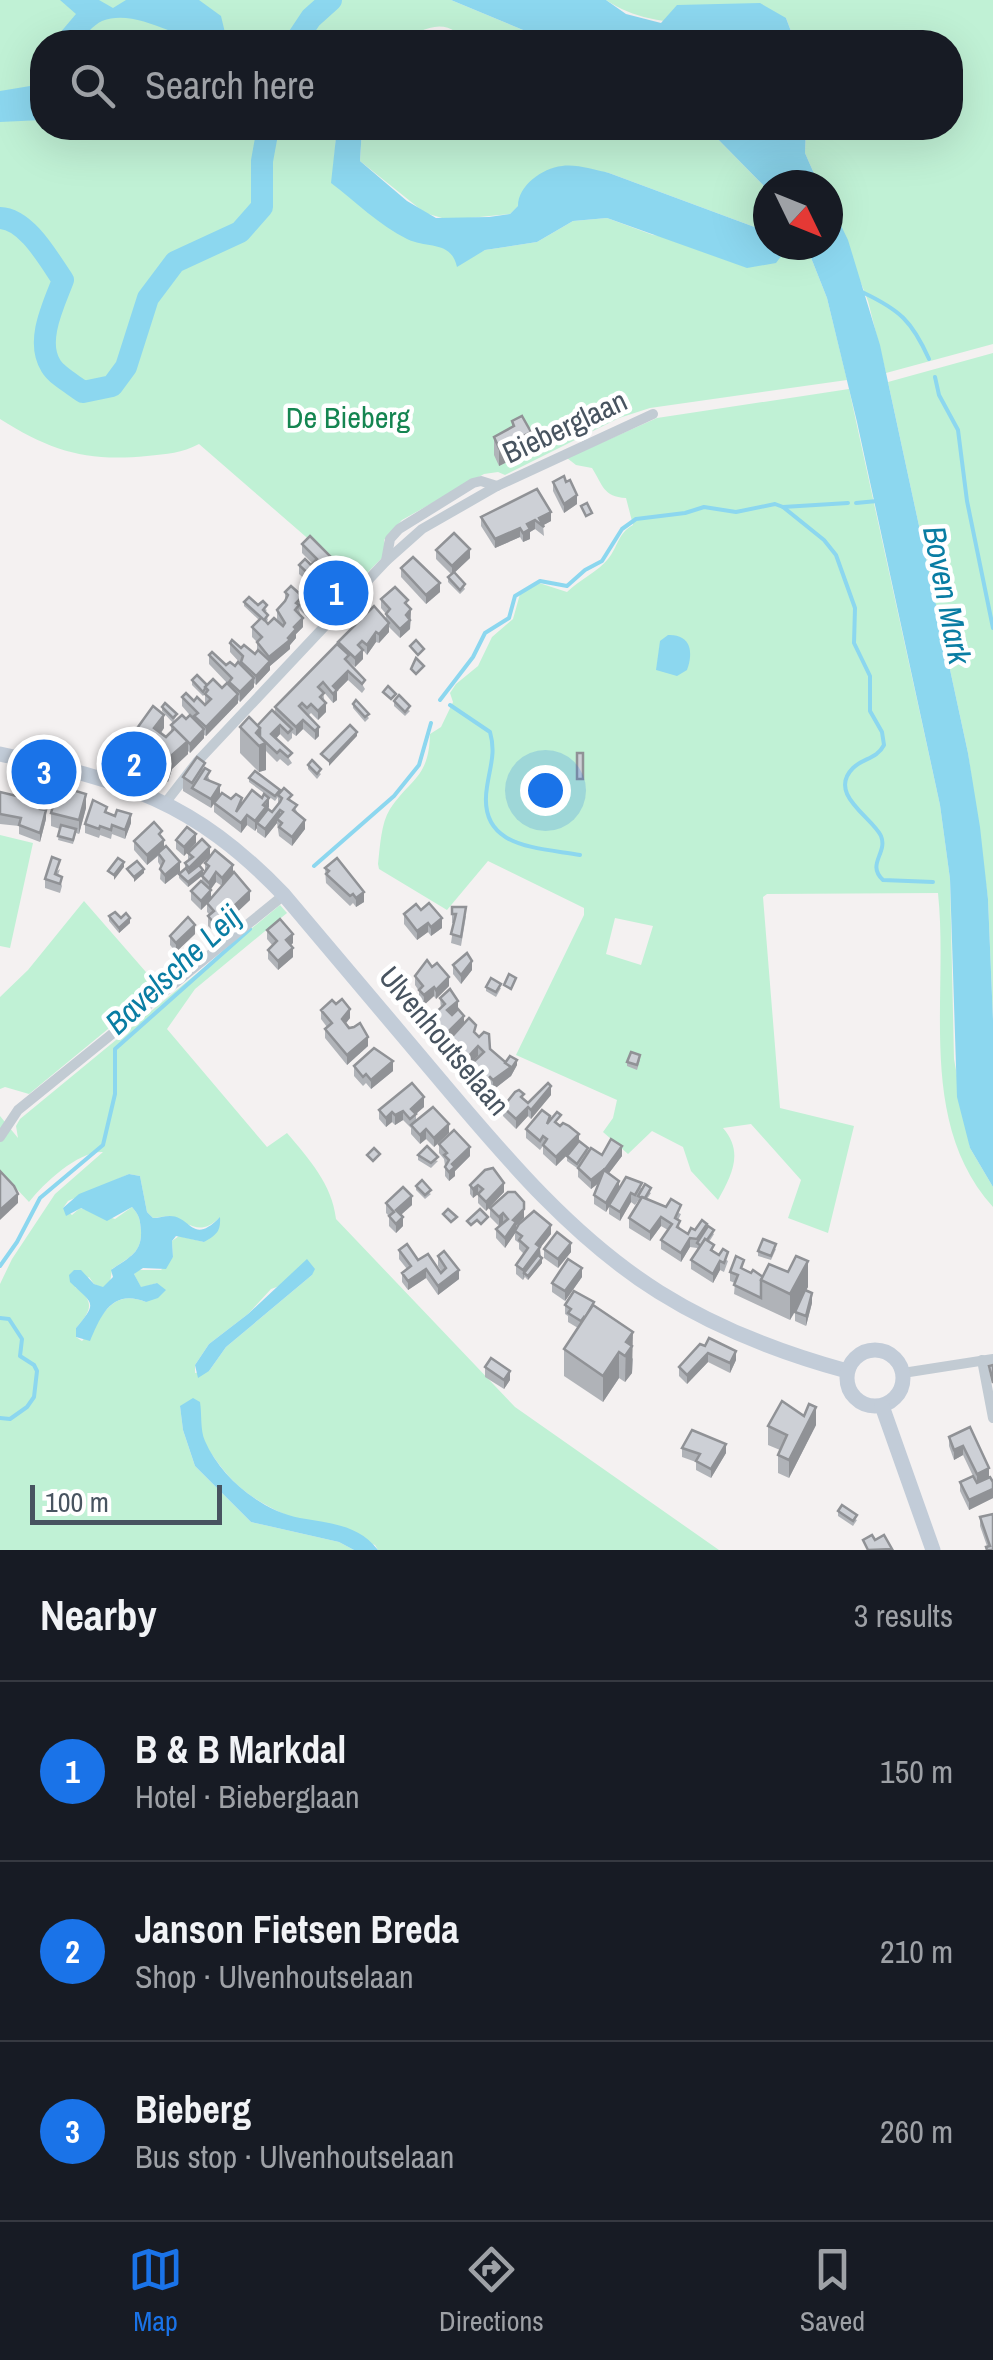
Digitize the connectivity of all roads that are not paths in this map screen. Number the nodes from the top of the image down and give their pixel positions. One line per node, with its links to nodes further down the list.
1 (653, 414): 3 (street, Bieberglaan)
2 (0, 754): 3 (main road, Ulvenhoutselaan)
3 (166, 802): 4 (main road, Ulvenhoutselaan)
4 (284, 895): 5 (street); 7 (main road, Ulvenhoutselaan)
5 (0, 1136)
6 (987, 1360): 8 (street); 10 (street)
7 (847, 1371): 8 (main road); 9 (main road)
8 (903, 1373): 9 (main road)
9 (882, 1406): 11 (main road)
10 (993, 1418)
11 (933, 1550)

